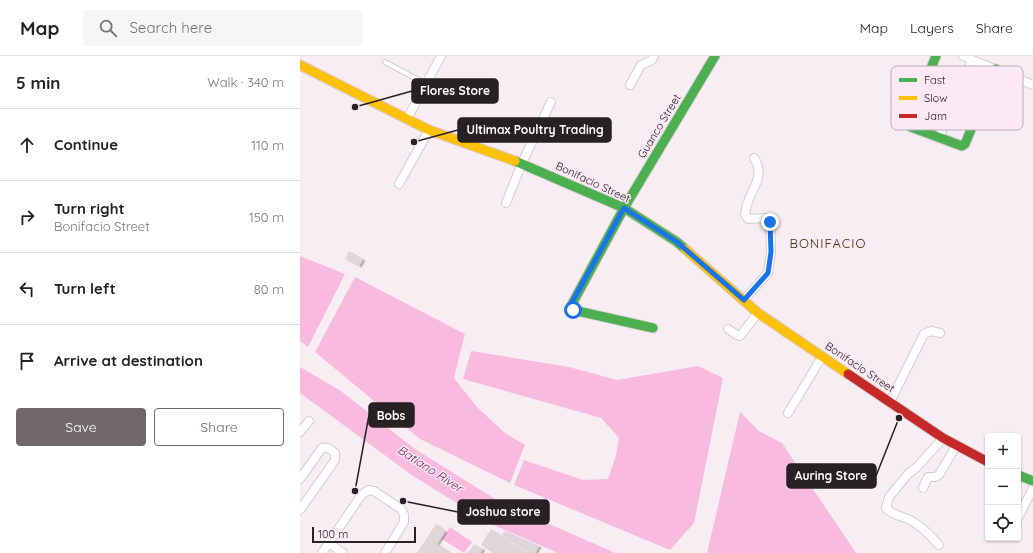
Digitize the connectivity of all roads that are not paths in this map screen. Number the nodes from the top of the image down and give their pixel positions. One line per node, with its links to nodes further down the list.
1 (441, 56): 13 (street)
2 (654, 56): 14 (street)
3 (715, 56): 27 (street, Guanco Street)
4 (936, 56): 9 (street)
5 (963, 56): 6 (street)
6 (972, 60): 10 (street); 11 (street)
7 (385, 62): 13 (lane)
8 (300, 65): 17 (street, Bonifacio Street)
9 (932, 66)
10 (969, 66)
11 (988, 66)
12 (1023, 81): 15 (street)
13 (426, 84): 17 (street)
14 (630, 85)
15 (1033, 85)
16 (550, 102): 24 (street)
17 (407, 119): 18 (street, Bonifacio Street)
18 (429, 130): 24 (street, Bonifacio Street); 25 (street)
19 (917, 130): 22 (street)
20 (942, 130): 22 (street)
21 (970, 130): 22 (street)
22 (939, 137)
23 (754, 158): 28 (street)
24 (522, 163): 26 (street); 27 (street, Bonifacio Street)
25 (399, 184)
26 (506, 203)
27 (624, 208): 28 (street, Bonifacio Street); 30 (street, Guanco Street)
28 (744, 300): 29 (street, Bonifacio Street)
29 (758, 313): 31 (street); 33 (street, Bonifacio Street)
30 (653, 328)
31 (728, 329)
32 (940, 333): 34 (street)
33 (822, 357): 34 (street, Bonifacio Street); 35 (street)
34 (890, 402): 38 (street, Bonifacio Street)
35 (788, 413)
36 (309, 421): 37 (street)
37 (300, 432)
38 (943, 438): 39 (street, Bonifacio Street); 49 (street)
39 (956, 446): 40 (street, Bonifacio Street); 44 (street)
40 (985, 460)
41 (1021, 476): 43 (street)
42 (300, 479): 46 (street)
43 (1033, 481)
44 (923, 488)
45 (1033, 488): 47 (street)
46 (300, 510)
47 (1021, 512)
48 (329, 543): 50 (street); 51 (street); 52 (street)
49 (939, 545)
50 (322, 553)
51 (343, 553)
52 (385, 553)

